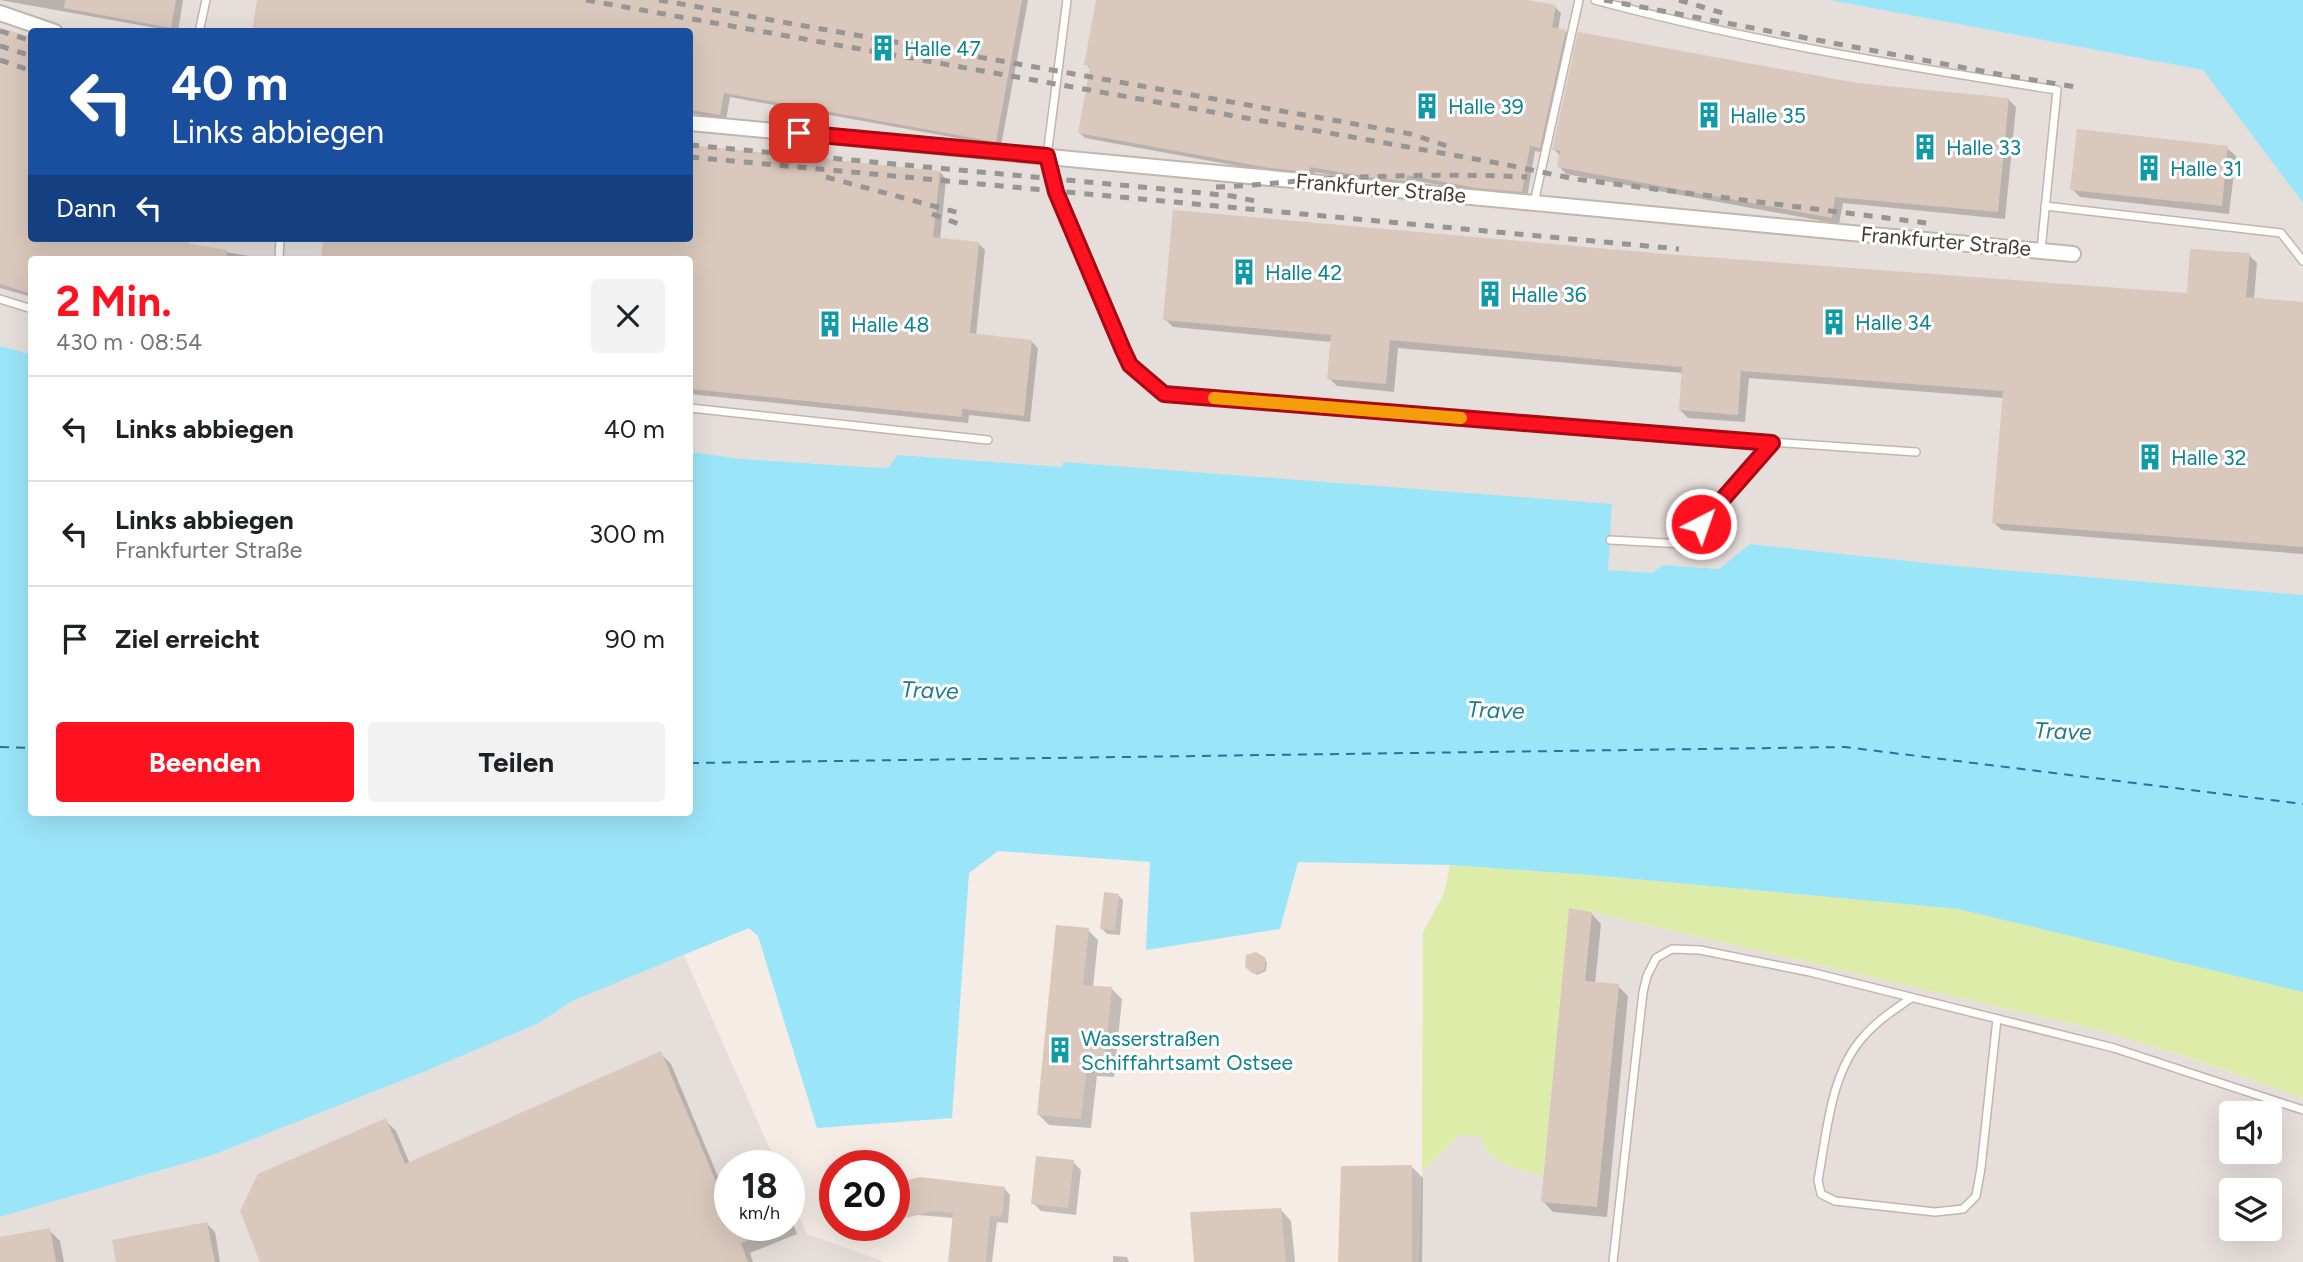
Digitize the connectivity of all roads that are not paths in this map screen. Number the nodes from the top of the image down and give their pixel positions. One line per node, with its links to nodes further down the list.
1 (206, 0): 7 (lane)
2 (1068, 0): 9 (lane)
3 (1579, 0): 10 (lane)
4 (1595, 0): 11 (lane)
5 (0, 13): 6 (street)
6 (43, 28)
7 (201, 28)
8 (693, 123): 9 (street, Frankfurter Straße)
9 (1047, 156): 10 (street, Frankfurter Straße); 19 (lane)
10 (1534, 202): 12 (street, Frankfurter Straße)
11 (2045, 206): 12 (lane); 14 (lane)
12 (2041, 250): 13 (street, Frankfurter Straße)
13 (2073, 254)
14 (2303, 261)
15 (0, 299): 16 (lane)
16 (28, 308)
17 (693, 408): 18 (lane)
18 (988, 440)
19 (1772, 443): 20 (lane); 21 (lane)
20 (1916, 452)
21 (1609, 540)
22 (1911, 998): 23 (lane); 23 (lane); 25 (lane)
23 (1997, 1019): 24 (lane)
24 (2303, 1110)
25 (1613, 1262)

